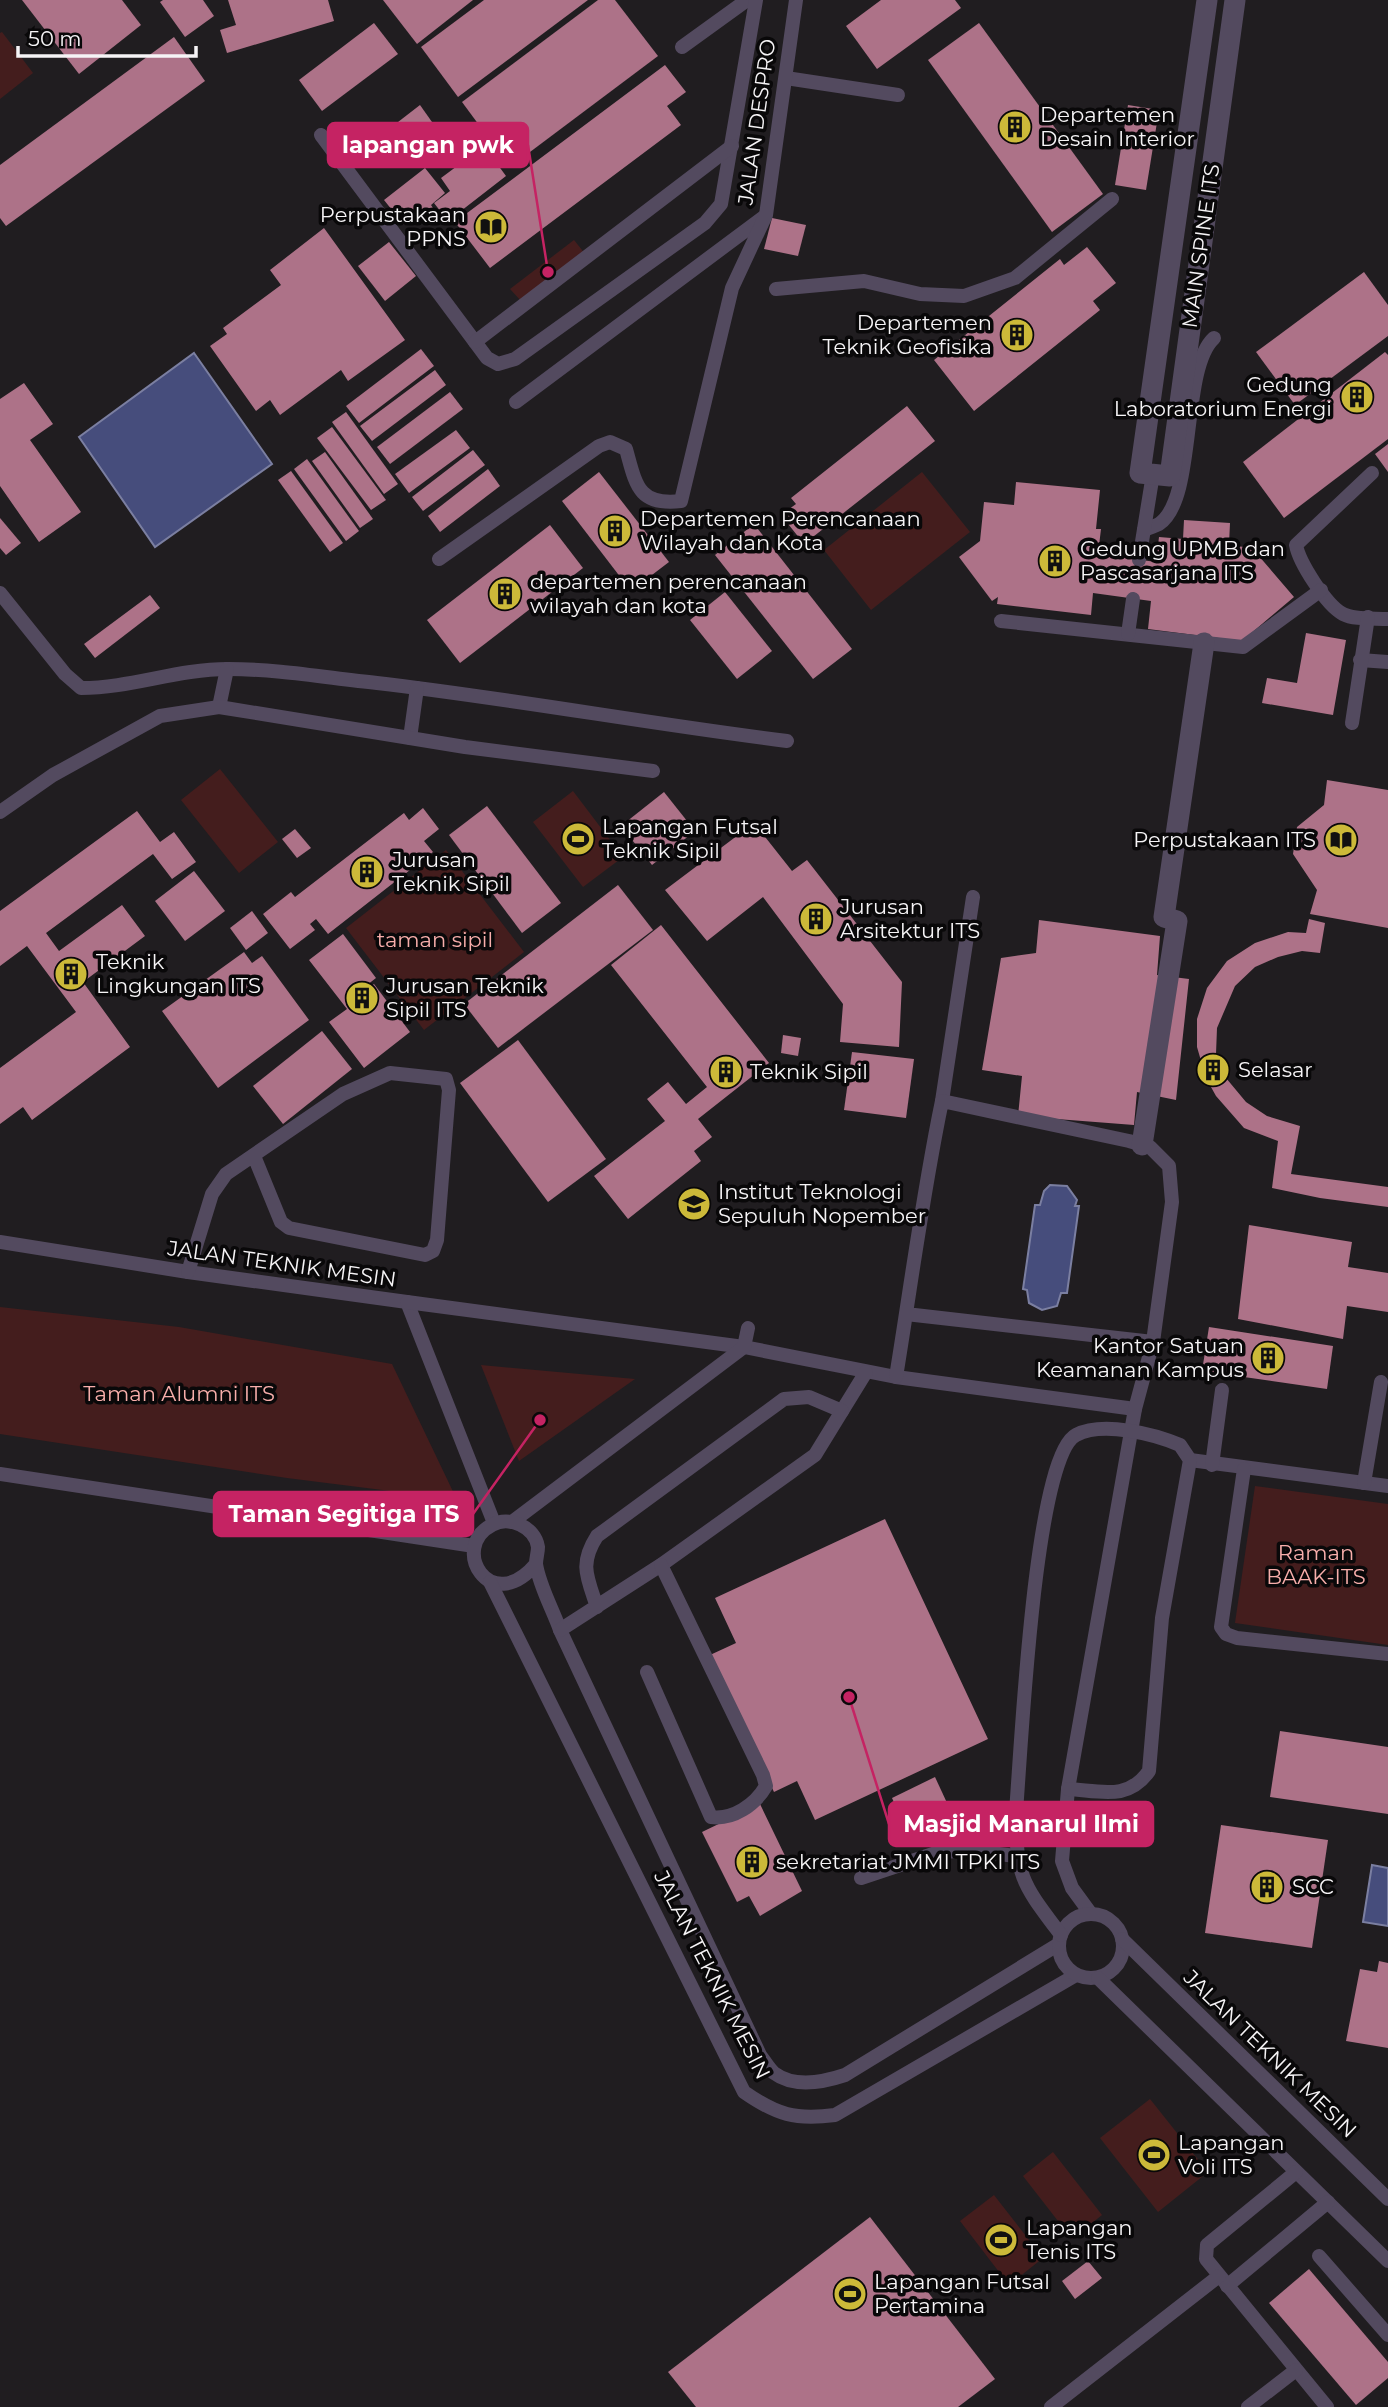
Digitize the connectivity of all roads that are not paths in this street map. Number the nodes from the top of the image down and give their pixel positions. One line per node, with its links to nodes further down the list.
1 (747, 0): 6 (lane)
2 (756, 0): 10 (lane)
3 (796, 0): 7 (lane, JALAN DESPRO)
4 (1207, 0): 13 (street, MAIN SPINE ITS)
5 (1235, 0): 14 (street, MAIN SPINE ITS)
6 (682, 47)
7 (786, 78): 8 (lane); 12 (lane, JALAN DESPRO)
8 (898, 94)
9 (321, 135): 17 (lane)
10 (732, 146): 17 (lane); 17 (lane)
11 (1112, 199): 15 (lane)
12 (766, 215): 18 (lane); 22 (lane, JALAN DESPRO)
13 (1176, 217): 14 (street); 20 (street, MAIN SPINE ITS)
14 (1205, 221): 20 (street, MAIN SPINE ITS)
15 (776, 289)
16 (1214, 338): 21 (lane)
17 (475, 342)
18 (516, 402)
19 (1372, 472): 24 (lane)
20 (1153, 474): 21 (lane)
21 (1144, 530): 23 (lane)
22 (439, 558)
23 (1139, 560)
24 (1321, 590): 27 (lane); 31 (lane)
25 (0, 593): 34 (lane)
26 (1133, 599): 30 (lane)
27 (1368, 617): 28 (lane); 32 (lane)
28 (1388, 619)
29 (1001, 621): 30 (lane)
30 (1128, 634): 31 (lane)
31 (1204, 643): 44 (street)
32 (1360, 660): 33 (lane); 37 (lane)
33 (1388, 663)
34 (228, 669): 35 (lane); 36 (lane)
35 (417, 688): 38 (lane); 39 (lane)
36 (219, 707): 38 (lane); 41 (lane)
37 (1352, 723)
38 (410, 738): 40 (lane)
39 (787, 741)
40 (653, 771)
41 (0, 812)
42 (973, 897): 43 (lane)
43 (942, 1101): 44 (lane); 49 (lane)
44 (1142, 1145): 51 (lane)
45 (254, 1156): 45 (lane); 47 (lane)
46 (0, 1242): 47 (lane, JALAN TEKNIK MESIN)
47 (188, 1272): 48 (lane, JALAN TEKNIK MESIN)
48 (407, 1302): 52 (lane); 67 (lane, JALAN TEKNIK MESIN)
49 (906, 1314): 51 (lane); 54 (lane)
50 (748, 1328): 52 (lane)
51 (1153, 1342): 57 (lane)
52 (744, 1346): 53 (lane); 66 (lane)
53 (866, 1373): 54 (lane); 58 (lane)
54 (896, 1377): 57 (lane)
55 (1381, 1382): 64 (lane)
56 (1222, 1390): 61 (lane)
57 (1135, 1409): 59 (lane)
58 (842, 1411): 70 (lane); 72 (lane)
59 (1132, 1430): 60 (lane); 76 (lane); 77 (lane)
60 (1190, 1460): 61 (lane); 76 (lane)
61 (1212, 1465): 62 (lane)
62 (1244, 1469): 64 (lane); 74 (lane)
63 (0, 1474): 68 (lane)
64 (1364, 1483): 65 (lane)
65 (1388, 1486)
66 (512, 1522): 67 (lane); 69 (lane)
67 (494, 1523): 68 (lane)
68 (474, 1546): 71 (lane)
69 (536, 1564): 71 (lane); 73 (lane, JALAN TEKNIK MESIN)
70 (661, 1565): 72 (lane); 75 (lane)
71 (490, 1582): 82 (lane, JALAN TEKNIK MESIN)
72 (597, 1606): 73 (lane)
73 (560, 1630): 80 (lane, JALAN TEKNIK MESIN)
74 (1388, 1654)
75 (647, 1672)
76 (1068, 1789): 79 (lane)
77 (1016, 1856): 78 (lane); 80 (lane)
78 (861, 1878)
79 (1091, 1914): 80 (lane, JALAN TEKNIK MESIN); 81 (lane, JALAN TEKNIK MESIN)
80 (1060, 1939): 82 (lane)
81 (1122, 1939): 83 (lane); 85 (lane, JALAN TEKNIK MESIN)
82 (1076, 1975): 83 (lane)
83 (1098, 1978): 84 (lane)
84 (1296, 2172): 86 (lane); 89 (lane)
85 (1388, 2199)
86 (1328, 2202): 88 (lane); 89 (lane)
87 (1320, 2256): 90 (lane)
88 (1388, 2261)
89 (1223, 2281): 91 (lane); 92 (lane)
90 (1386, 2327)
91 (1296, 2370): 93 (lane); 94 (lane)
92 (1051, 2407)
93 (1248, 2407)
94 (1327, 2407)

